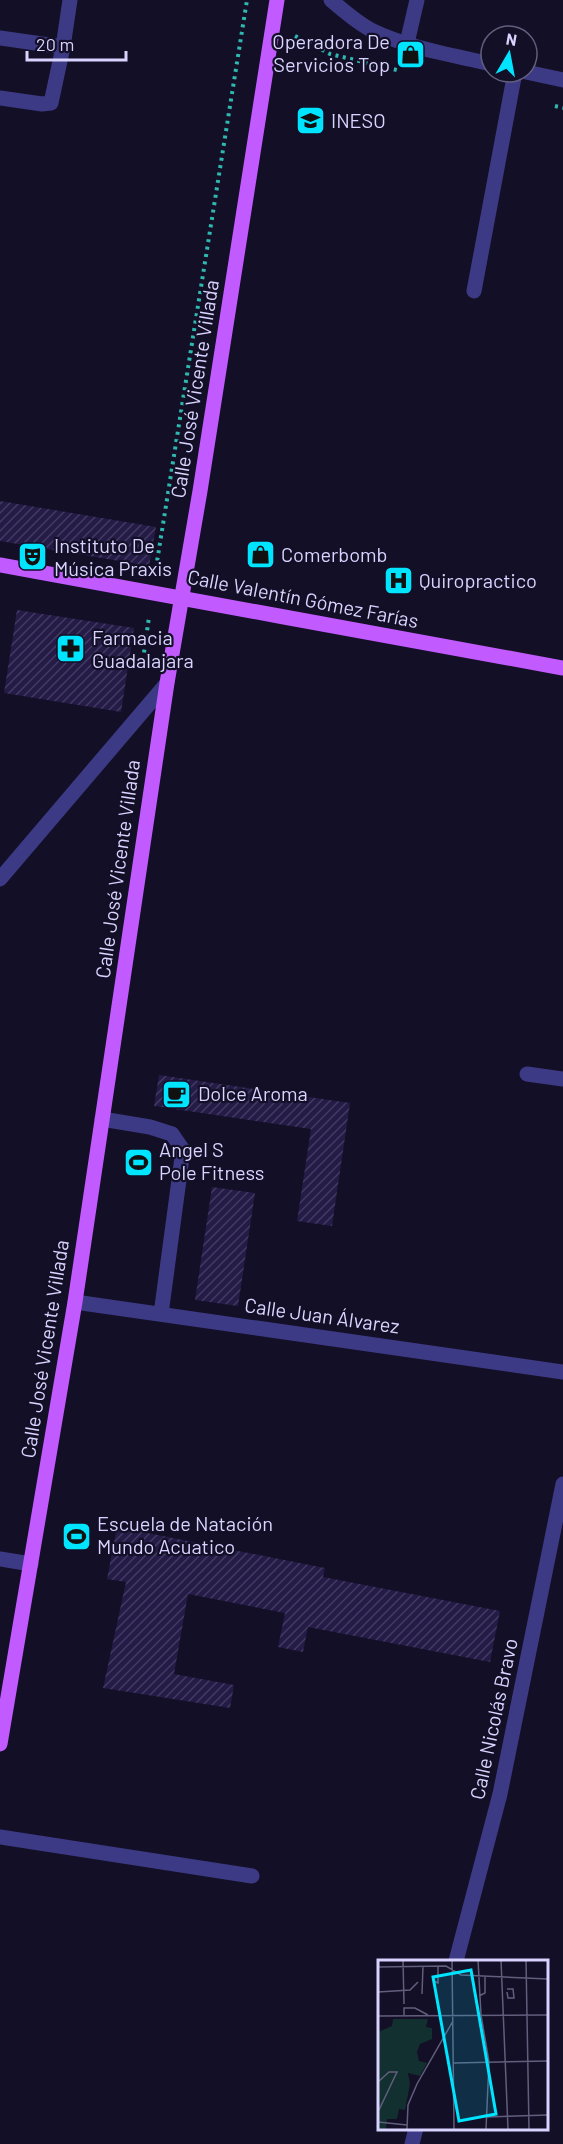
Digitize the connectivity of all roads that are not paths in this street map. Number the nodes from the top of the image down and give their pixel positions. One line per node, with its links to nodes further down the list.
1 (70, 0): 7 (street)
2 (277, 0): 15 (main road, Calle José Vicente Villada)
3 (331, 0): 6 (street)
4 (417, 0): 6 (street)
5 (0, 38): 7 (street)
6 (407, 43): 8 (street)
7 (63, 47): 12 (street)
8 (479, 61)
9 (539, 75): 10 (street)
10 (563, 80)
11 (513, 84): 13 (street)
12 (0, 98)
13 (474, 291)
14 (0, 565): 15 (main road, Calle Valentín Gómez Farías)
15 (181, 597): 16 (main road, Calle Valentín Gómez Farías); 17 (main road, Calle José Vicente Villada)
16 (563, 668)
17 (167, 683): 18 (street); 21 (main road, Calle José Vicente Villada)
18 (0, 879)
19 (526, 1074): 20 (street)
20 (563, 1079)
21 (102, 1119): 22 (main road, Calle José Vicente Villada); 23 (street)
22 (75, 1302): 23 (street, Calle Juan Álvarez); 27 (main road, Calle José Vicente Villada)
23 (161, 1314): 24 (street, Calle Juan Álvarez)
24 (563, 1371)
25 (563, 1484): 31 (street, Calle Nicolás Bravo)
26 (0, 1559): 27 (street)
27 (31, 1564): 28 (main road, Calle José Vicente Villada)
28 (0, 1744)
29 (0, 1837): 30 (street)
30 (252, 1876)
31 (456, 1960)
32 (416, 2129): 33 (street)
33 (412, 2144)

